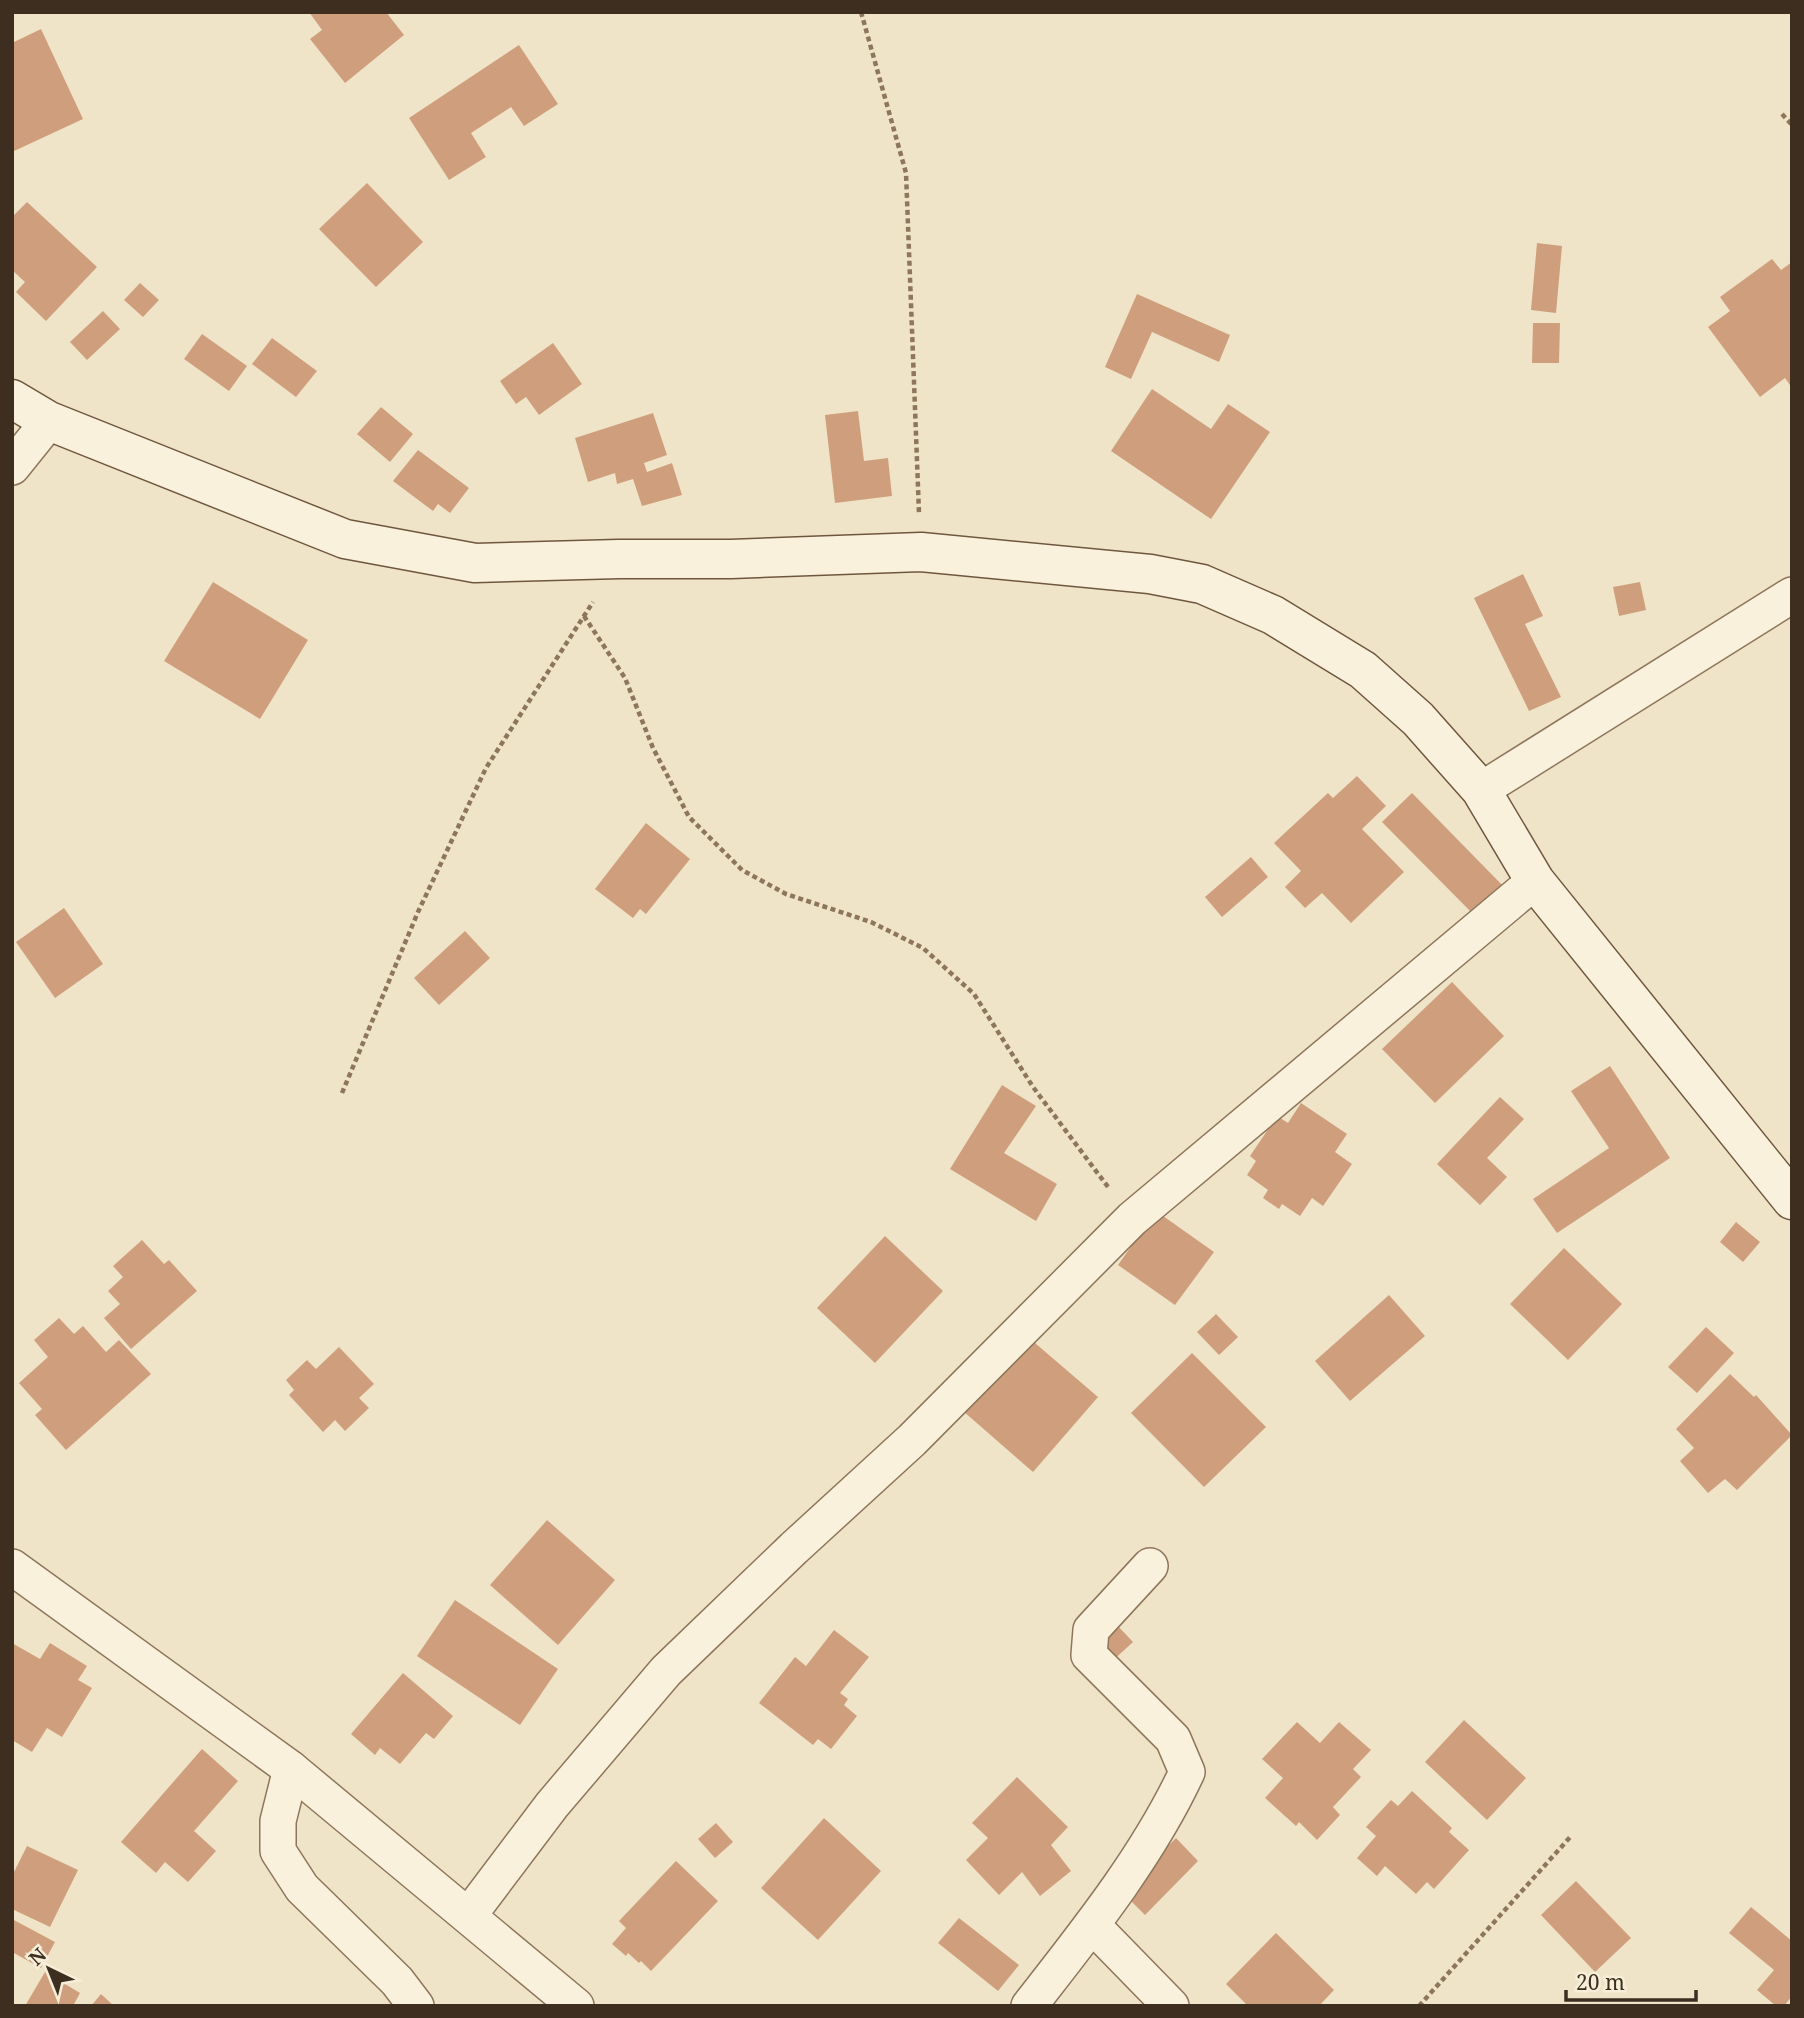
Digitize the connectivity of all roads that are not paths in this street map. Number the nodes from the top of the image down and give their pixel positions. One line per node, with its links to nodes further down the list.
1 (12, 399): 2 (street)
2 (49, 421): 3 (street); 5 (street)
3 (12, 467)
4 (1792, 596): 5 (street)
5 (1481, 790): 6 (street)
6 (1535, 881): 7 (street); 11 (street)
7 (1792, 1200)
8 (1150, 1566): 12 (street)
9 (12, 1567): 10 (street)
10 (291, 1769): 11 (street); 13 (street)
11 (468, 1915): 14 (street)
12 (1092, 1925): 15 (street); 16 (street)
13 (416, 2006)
14 (576, 2006)
15 (1029, 2006)
16 (1171, 2006)

